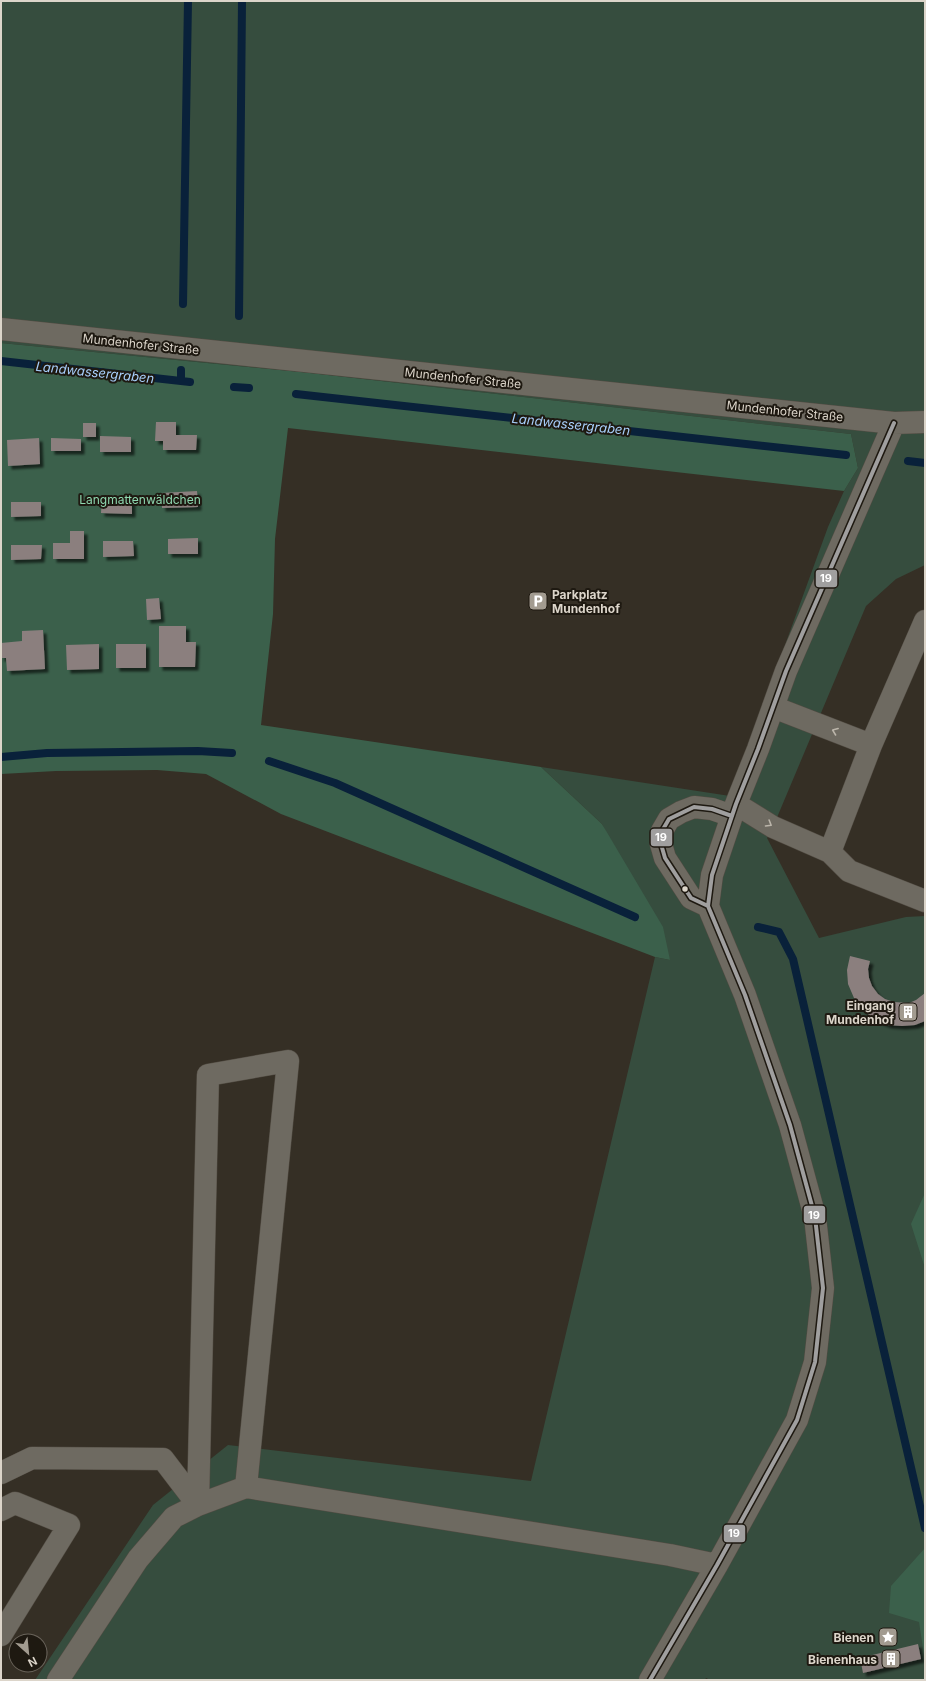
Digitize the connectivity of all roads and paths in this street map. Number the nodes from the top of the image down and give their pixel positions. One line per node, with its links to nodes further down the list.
1 (1, 329): 3 (street, Mundenhofer Straße)
2 (925, 422): 3 (street, Mundenhofer Straße)
3 (894, 423): 5 (street)
4 (925, 621): 6 (street)
5 (773, 707): 6 (street, one-way to 5); 7 (street)
6 (872, 745): 8 (street)
7 (734, 810): 8 (street, one-way to 8); 10 (street); 10 (street)
8 (830, 852): 9 (street)
9 (925, 901)
10 (708, 906): 15 (street)
11 (1, 1473): 13 (street)
12 (246, 1487): 13 (street); 13 (street); 15 (street)
13 (198, 1505): 17 (street)
14 (1, 1510): 16 (street)
15 (717, 1565): 18 (street)
16 (1, 1636)
17 (58, 1680)
18 (650, 1680)

